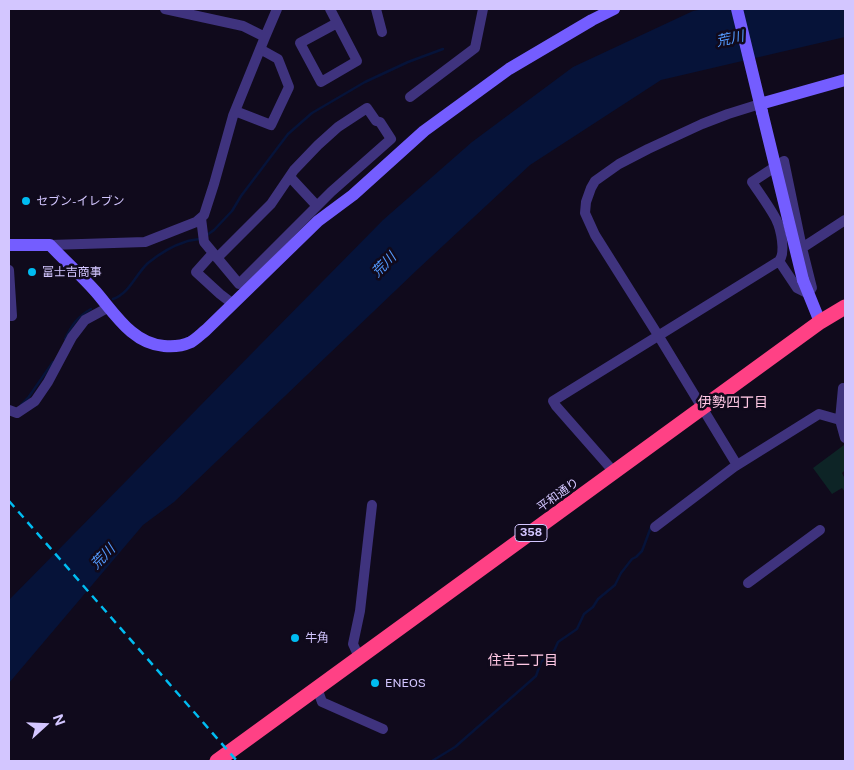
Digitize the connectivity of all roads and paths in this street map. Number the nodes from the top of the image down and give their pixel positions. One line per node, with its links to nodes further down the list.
1 (165, 9): 10 (street)
2 (277, 9): 10 (street)
3 (330, 9): 8 (street)
4 (376, 9): 9 (street)
5 (483, 9): 13 (street)
6 (614, 9): 27 (street)
7 (737, 9): 14 (street)
8 (337, 22): 8 (street)
9 (382, 32)
10 (265, 37): 11 (street)
11 (260, 49): 15 (street); 15 (street)
12 (845, 80): 14 (street)
13 (410, 97)
14 (760, 104): 26 (street, bridge); 32 (street)
15 (235, 111): 18 (street)
16 (290, 177): 17 (street); 17 (street); 23 (street)
17 (318, 206): 23 (street)
18 (201, 218): 21 (street); 23 (street)
19 (845, 220): 22 (street)
20 (9, 245): 21 (street)
21 (50, 245): 29 (street)
22 (802, 248): 24 (street); 26 (street)
23 (215, 256): 27 (street)
24 (779, 261): 26 (street); 32 (street)
25 (9, 270): 30 (street)
26 (807, 293): 31 (street)
27 (233, 304): 29 (street)
28 (845, 306): 31 (highway, 平和通り / 358)
29 (109, 307): 35 (street)
30 (9, 316)
31 (820, 322): 34 (highway, 平和通り / 358)
32 (658, 336): 34 (street); 39 (street)
33 (842, 388): 36 (street)
34 (701, 408): 38 (street); 39 (highway, 平和通り / 358)
35 (9, 410)
36 (840, 420): 37 (street); 38 (street)
37 (845, 438)
38 (737, 465): 41 (street)
39 (614, 472): 44 (highway, 平和通り / 358)
40 (372, 505): 44 (street)
41 (655, 527)
42 (820, 530): 43 (street)
43 (748, 583)
44 (359, 657): 45 (highway, 平和通り / 358)
45 (317, 688): 46 (street); 47 (highway, 平和通り / 358)
46 (383, 729)
47 (217, 761)

